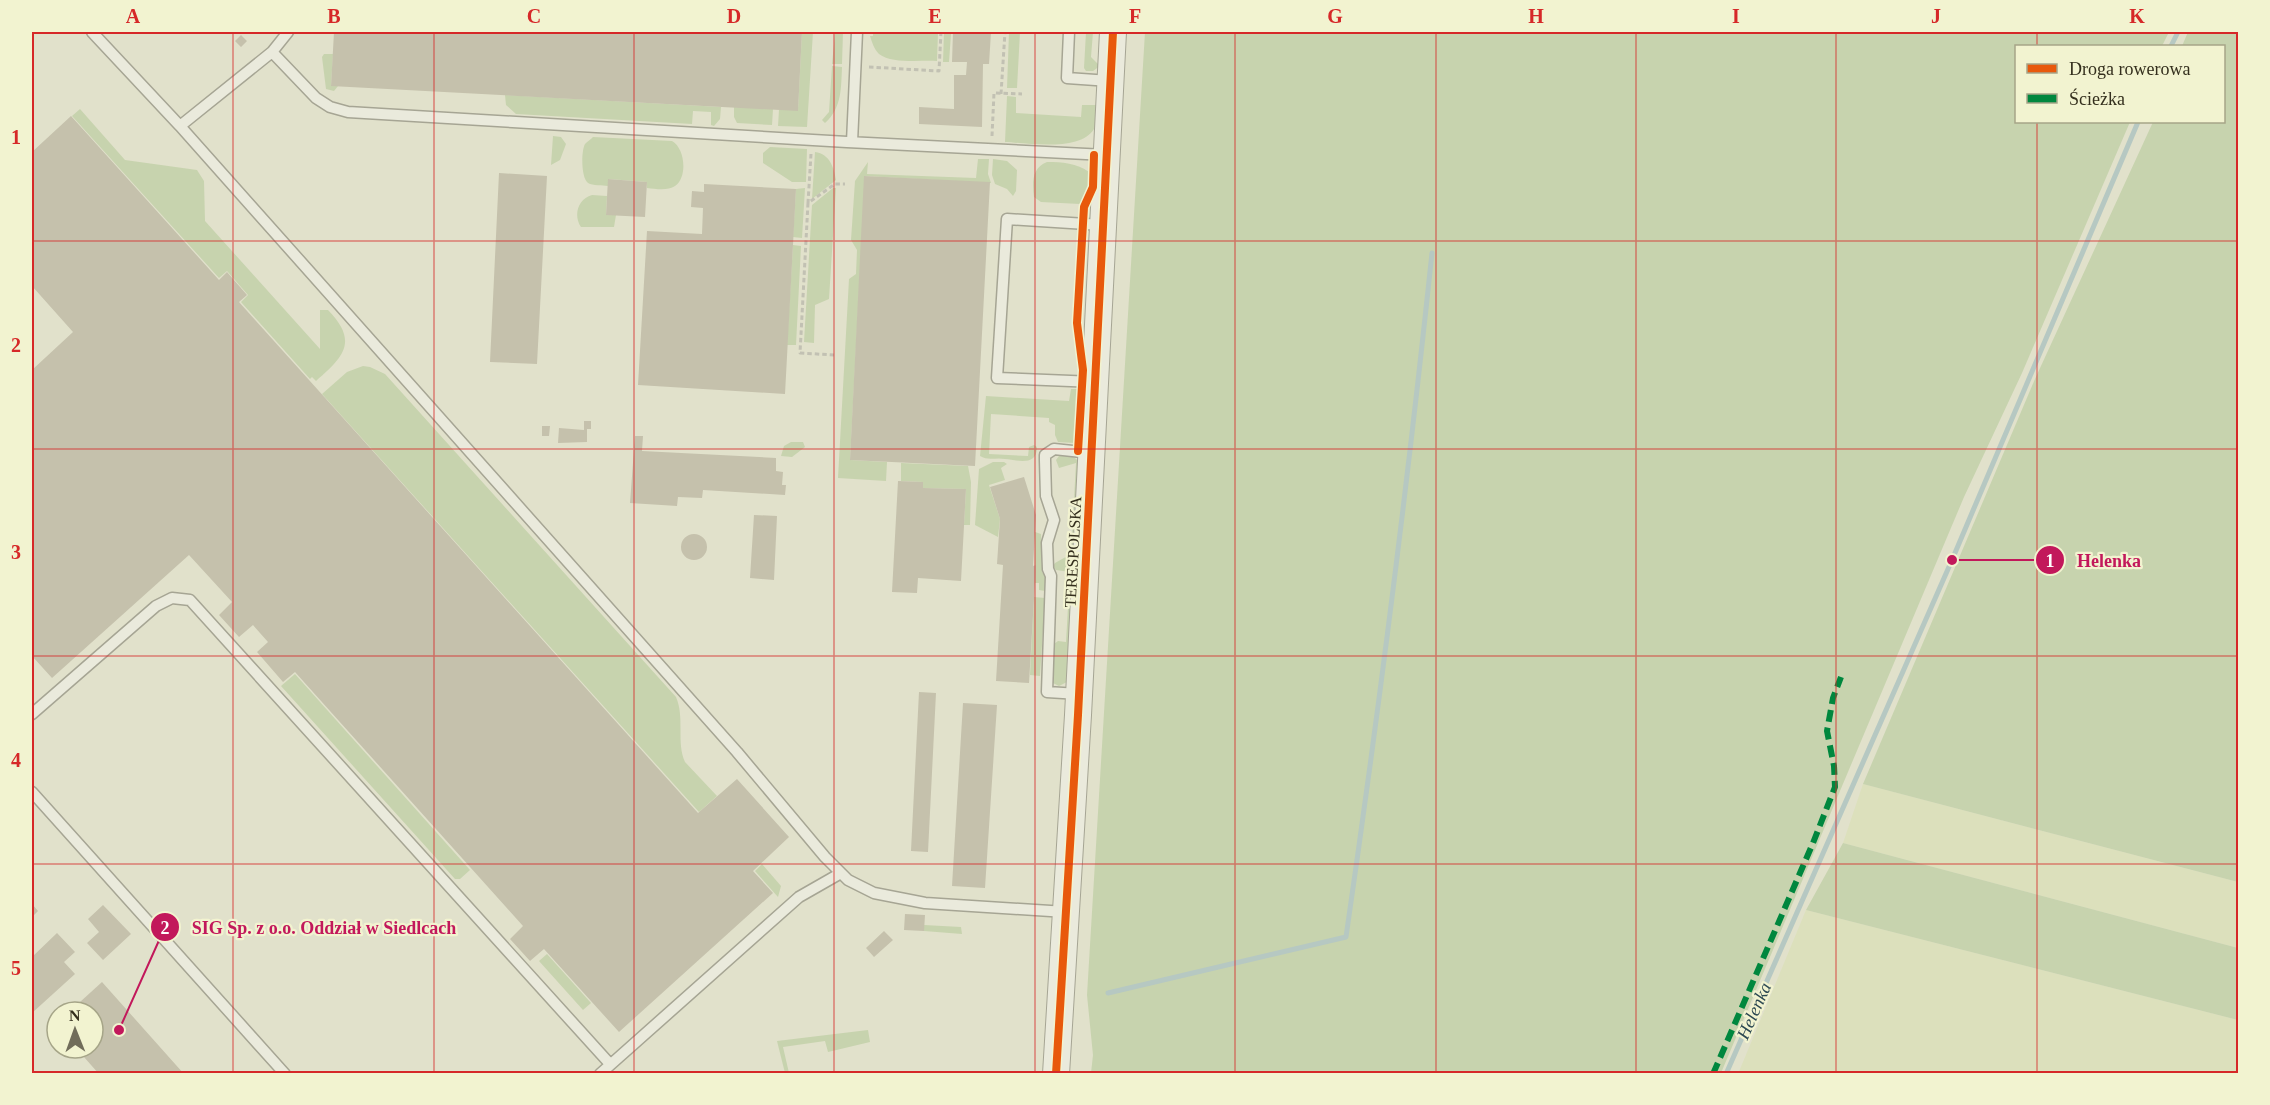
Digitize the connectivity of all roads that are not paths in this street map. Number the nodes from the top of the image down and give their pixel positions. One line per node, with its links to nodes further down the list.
1 (92, 32): 8 (lane)
2 (288, 32): 6 (lane)
3 (857, 32): 9 (lane)
4 (1069, 32): 7 (lane)
5 (1113, 32): 7 (street, TERESPOLSKA)
6 (272, 52): 8 (lane); 9 (lane)
7 (1110, 81): 10 (street, TERESPOLSKA)
8 (180, 126): 17 (lane)
9 (852, 142): 10 (lane)
10 (1106, 155): 11 (street, TERESPOLSKA)
11 (1102, 225): 12 (street, TERESPOLSKA); 12 (lane)
12 (1095, 382): 13 (street, TERESPOLSKA)
13 (1092, 453): 14 (street, TERESPOLSKA); 14 (lane)
14 (1079, 694): 18 (street, TERESPOLSKA)
15 (32, 714): 19 (lane)
16 (32, 792): 20 (lane)
17 (841, 873): 18 (lane); 19 (lane)
18 (1066, 912): 22 (street, TERESPOLSKA)
19 (610, 1064): 21 (lane)
20 (285, 1074)
21 (600, 1074)
22 (1056, 1074)

